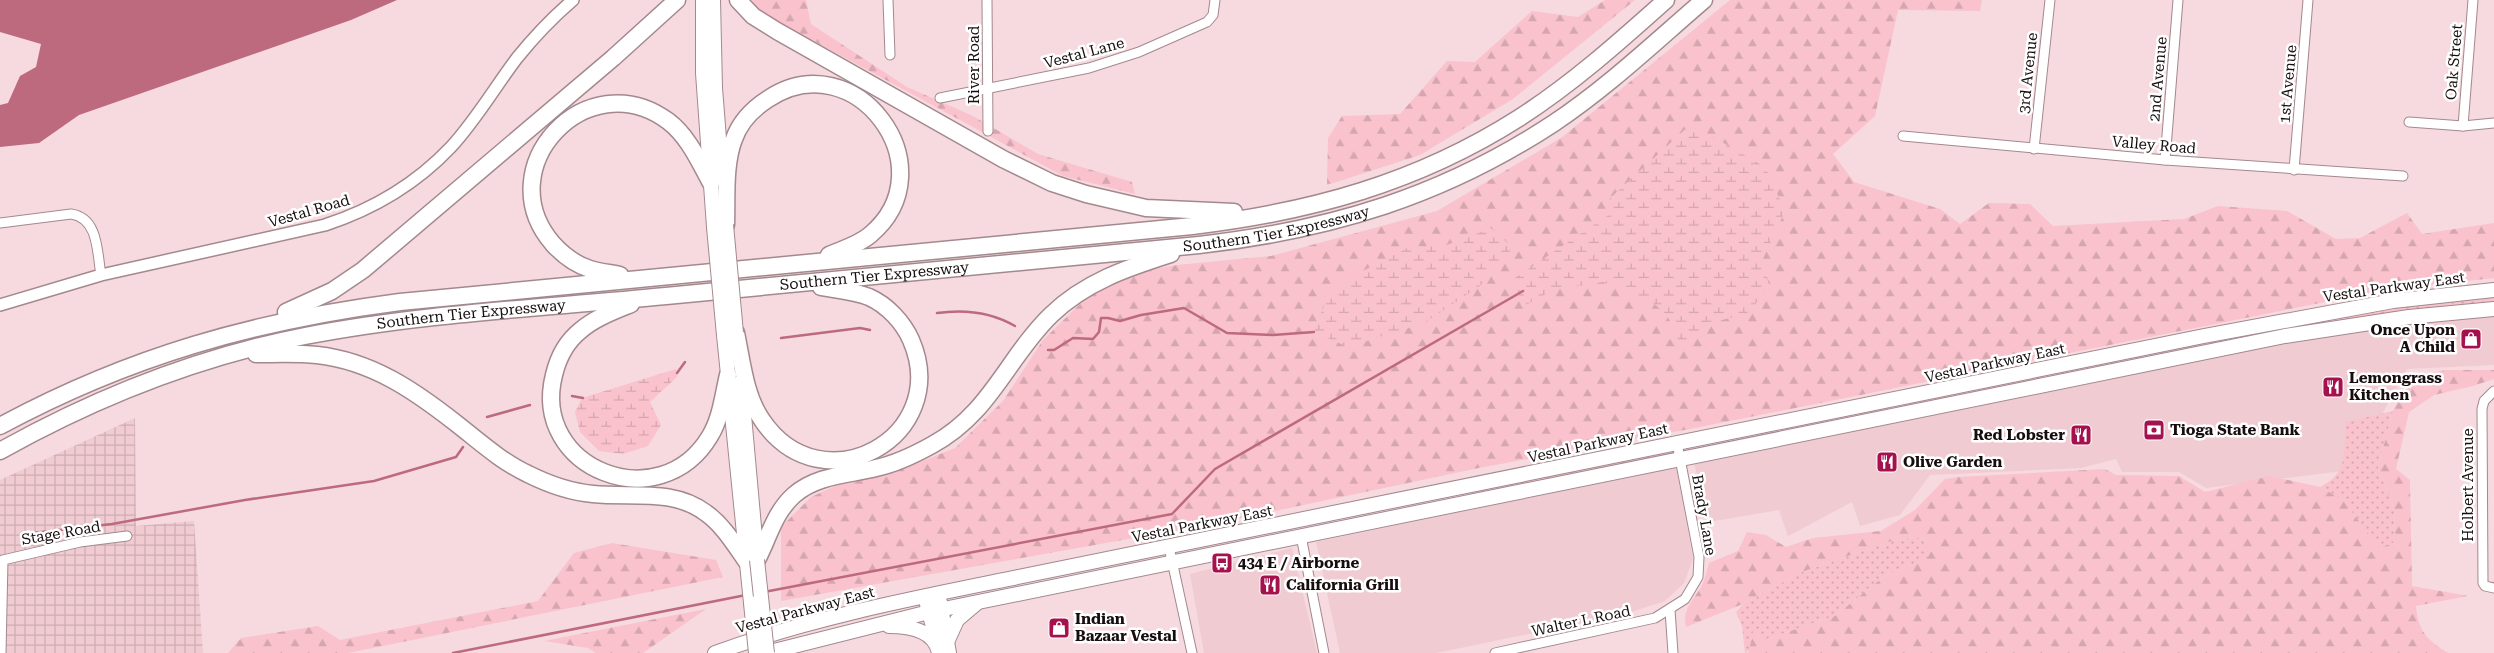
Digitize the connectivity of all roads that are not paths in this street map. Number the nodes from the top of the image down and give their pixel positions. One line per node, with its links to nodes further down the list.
1 (573, 0): 33 (street, Vestal Road)
2 (677, 0): 41 (highway)
3 (703, 0): 27 (main road)
4 (714, 0): 30 (main road)
5 (738, 0): 28 (highway)
6 (888, 0): 15 (street)
7 (987, 0): 16 (street, River Road)
8 (1215, 0): 16 (street, Vestal Lane)
9 (1666, 0): 28 (highway, Southern Tier Expressway)
10 (1704, 0): 31 (highway, Southern Tier Expressway)
11 (2050, 0): 23 (street, 3rd Avenue)
12 (2178, 0): 24 (street, 2nd Avenue)
13 (2308, 0): 25 (street, 1st Avenue)
14 (2473, 0): 20 (street, Oak Street)
15 (890, 55)
16 (988, 89): 17 (street, Vestal Lane); 21 (street, River Road)
17 (940, 98)
18 (2409, 122): 20 (street)
19 (2494, 123): 20 (street)
20 (2463, 126)
21 (988, 131)
22 (1903, 136): 23 (street, Valley Road)
23 (2034, 149): 24 (street, Valley Road)
24 (2164, 160): 25 (street, Valley Road)
25 (2294, 170): 26 (street, Valley Road)
26 (2403, 176)
27 (711, 183): 30 (main road); 34 (highway)
28 (1306, 208): 32 (highway, Southern Tier Expressway)
29 (0, 223): 33 (street)
30 (720, 226): 32 (highway); 40 (main road, bridge)
31 (1199, 245): 35 (highway, Southern Tier Expressway); 52 (highway)
32 (795, 264): 34 (highway, Southern Tier Expressway)
33 (101, 275): 38 (street, Vestal Road)
34 (642, 279): 41 (highway, Southern Tier Expressway)
35 (799, 284): 37 (highway, Southern Tier Expressway); 40 (highway)
36 (2494, 290): 46 (main road, Vestal Parkway East)
37 (645, 298): 42 (highway, Southern Tier Expressway); 43 (highway)
38 (0, 305)
39 (2494, 309): 48 (main road, Vestal Parkway East)
40 (730, 334): 43 (main road); 52 (main road)
41 (221, 336): 45 (highway, Southern Tier Expressway)
42 (232, 355): 47 (highway, Southern Tier Expressway); 52 (highway)
43 (728, 375): 52 (main road)
44 (2494, 391): 54 (street, Holbert Avenue)
45 (0, 426)
46 (1677, 443): 48 (street, Brady Lane); 51 (main road, Vestal Parkway East)
47 (0, 451)
48 (1680, 460): 50 (main road, Vestal Parkway East); 57 (street, Brady Lane)
49 (128, 536): 61 (street, Stage Road)
50 (1301, 536): 53 (main road, Vestal Parkway East); 66 (street)
51 (1169, 547): 53 (street); 55 (main road, Vestal Parkway East)
52 (752, 561): 63 (main road, bridge); 64 (main road, bridge)
53 (1173, 564): 56 (main road, Vestal Parkway East); 65 (street)
54 (2494, 588)
55 (932, 595): 58 (main road); 62 (main road, Vestal Parkway East)
56 (978, 602): 58 (main road, Vestal Parkway East); 60 (main road)
57 (1670, 610): 67 (street, Walter L Road); 68 (street)
58 (935, 611): 59 (main road, Vestal Parkway East); 60 (main road)
59 (868, 626): 60 (main road); 64 (main road, Vestal Parkway East)
60 (943, 650)
61 (1, 653)
62 (715, 653)
63 (756, 653)
64 (766, 653)
65 (1192, 653)
66 (1324, 653)
67 (1496, 653)
68 (1674, 653)

